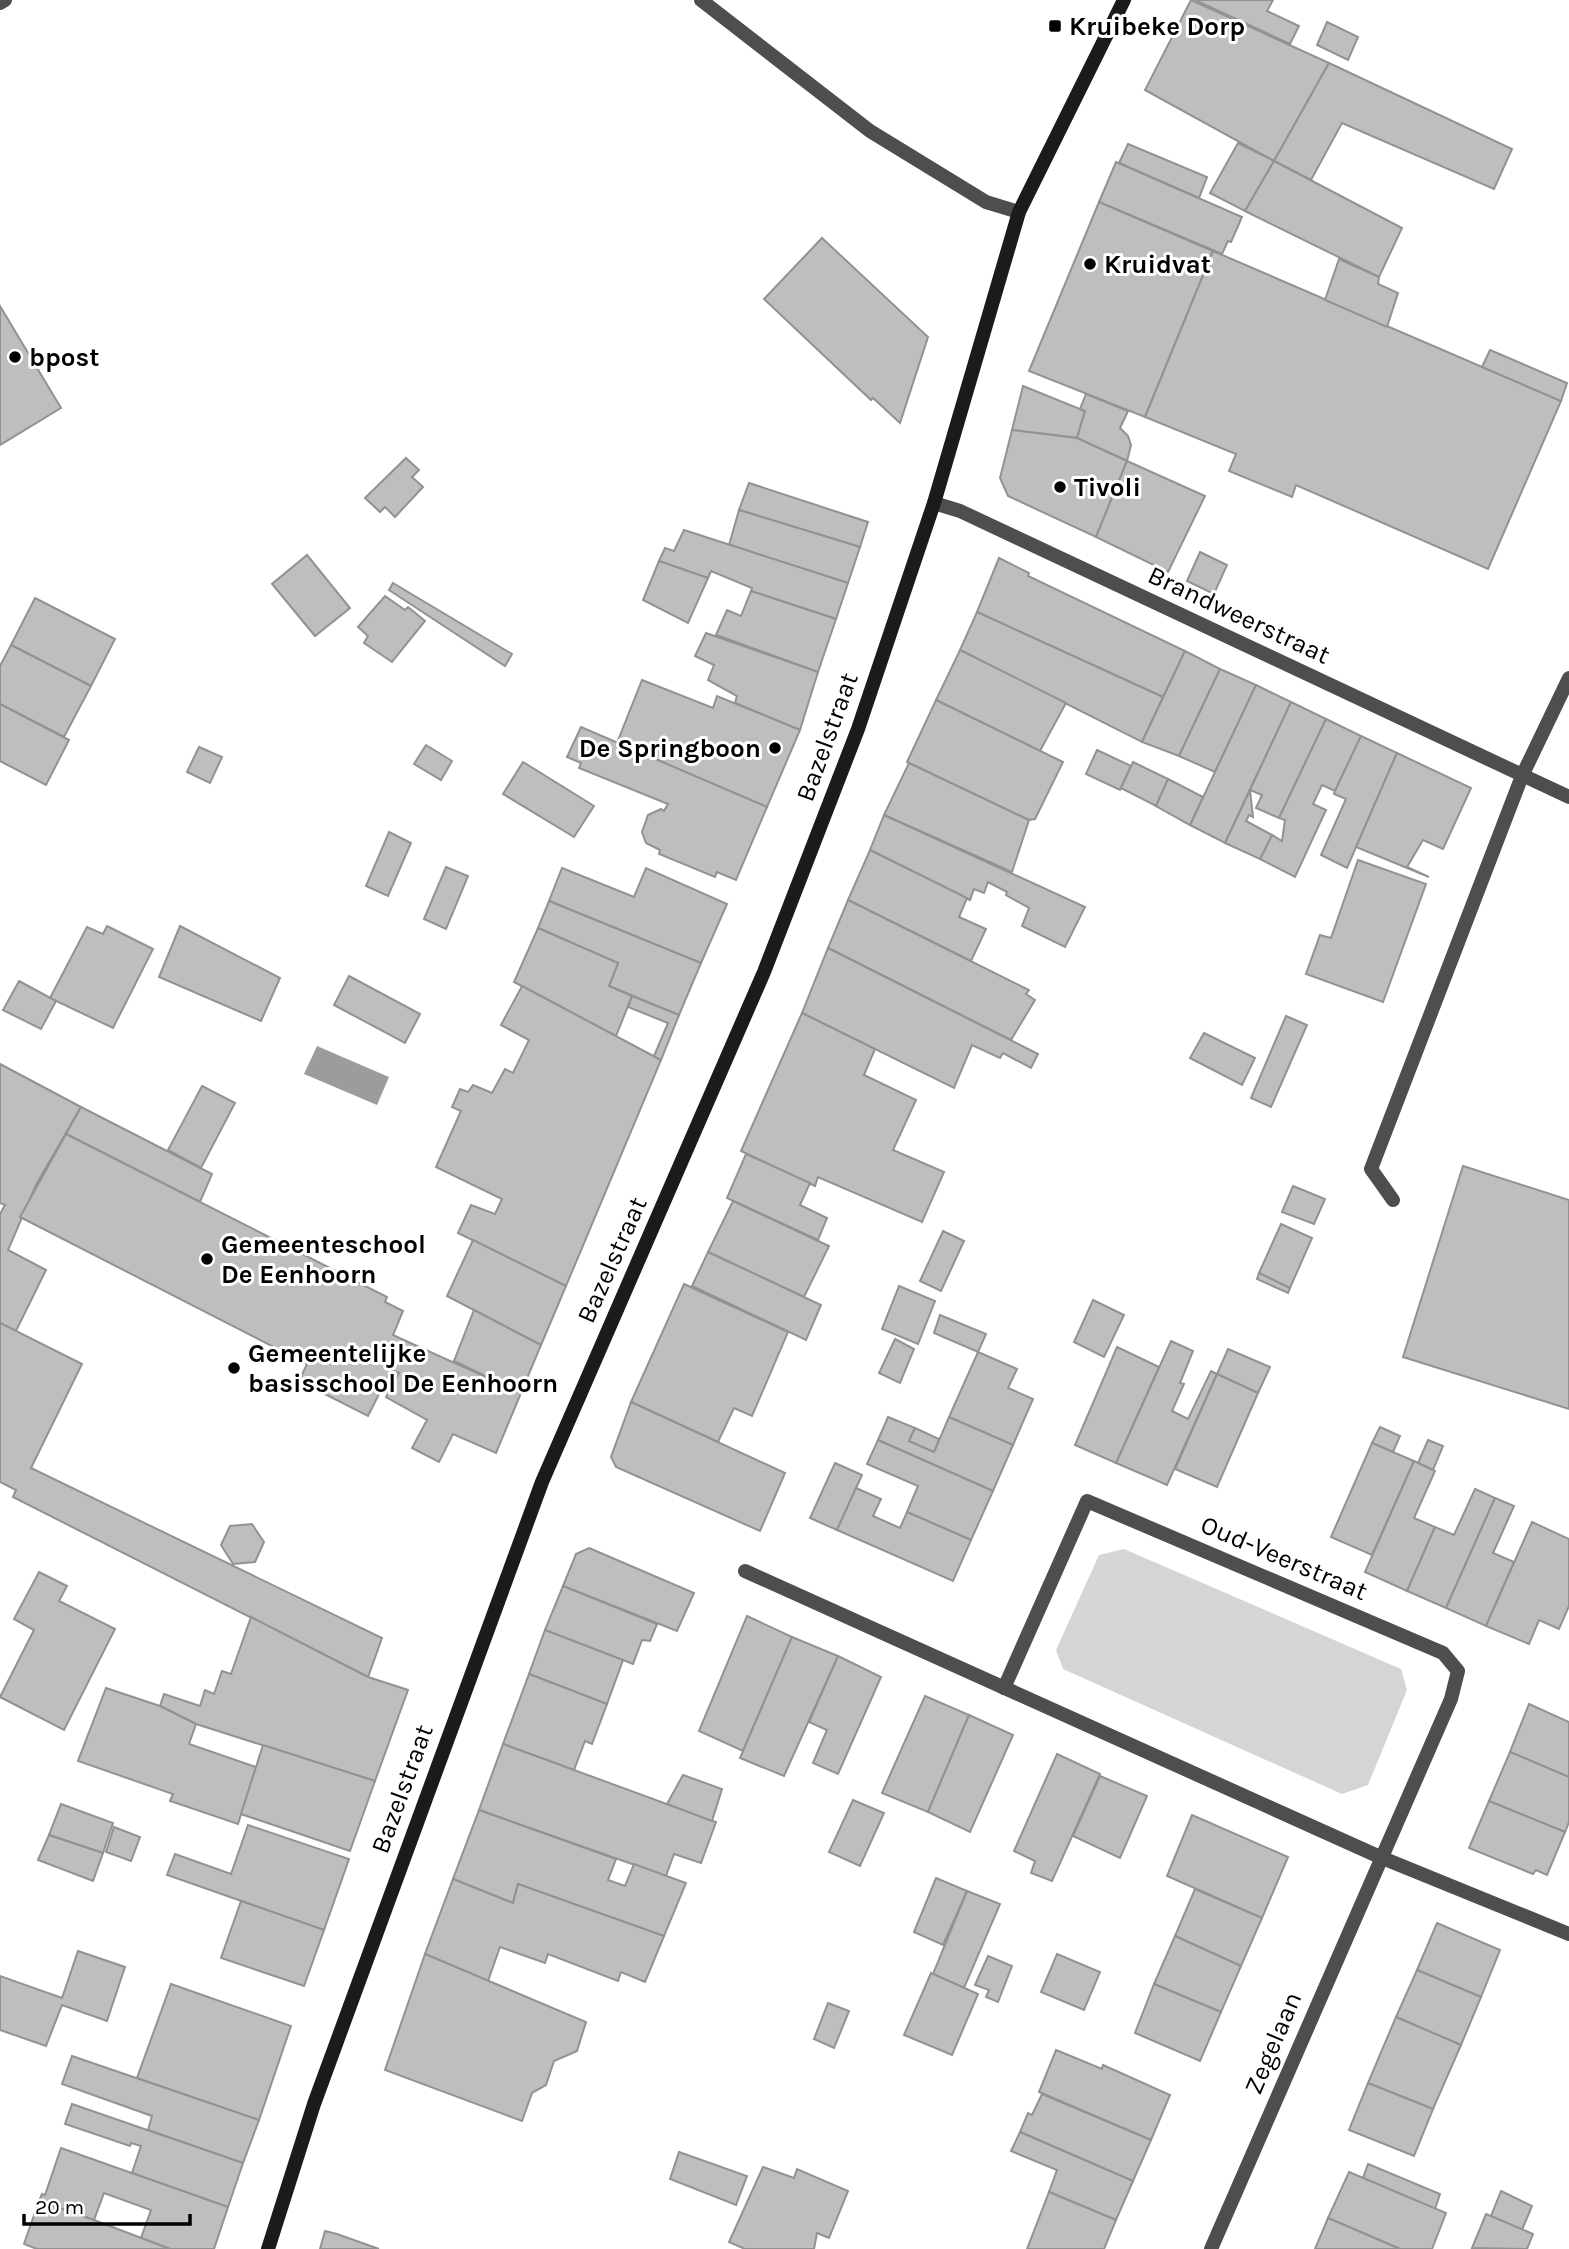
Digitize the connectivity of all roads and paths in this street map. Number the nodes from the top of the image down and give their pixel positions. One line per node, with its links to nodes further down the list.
1 (5, 0): 4 (street)
2 (701, 0): 5 (street)
3 (1124, 0): 5 (main road, Bazelstraat)
4 (0, 3)
5 (1019, 212): 6 (main road, Bazelstraat)
6 (933, 503): 8 (street, Brandweerstraat); 15 (main road, Bazelstraat)
7 (1569, 678): 8 (street)
8 (1522, 776): 9 (street, Brandweerstraat); 10 (street)
9 (1569, 797)
10 (1393, 1200)
11 (745, 1571): 12 (street)
12 (1004, 1688): 13 (street); 13 (street, Oud-Veerstraat)
13 (1380, 1857): 14 (street); 16 (street, Zegelaan)
14 (1569, 1934)
15 (268, 2249)
16 (1211, 2249)

